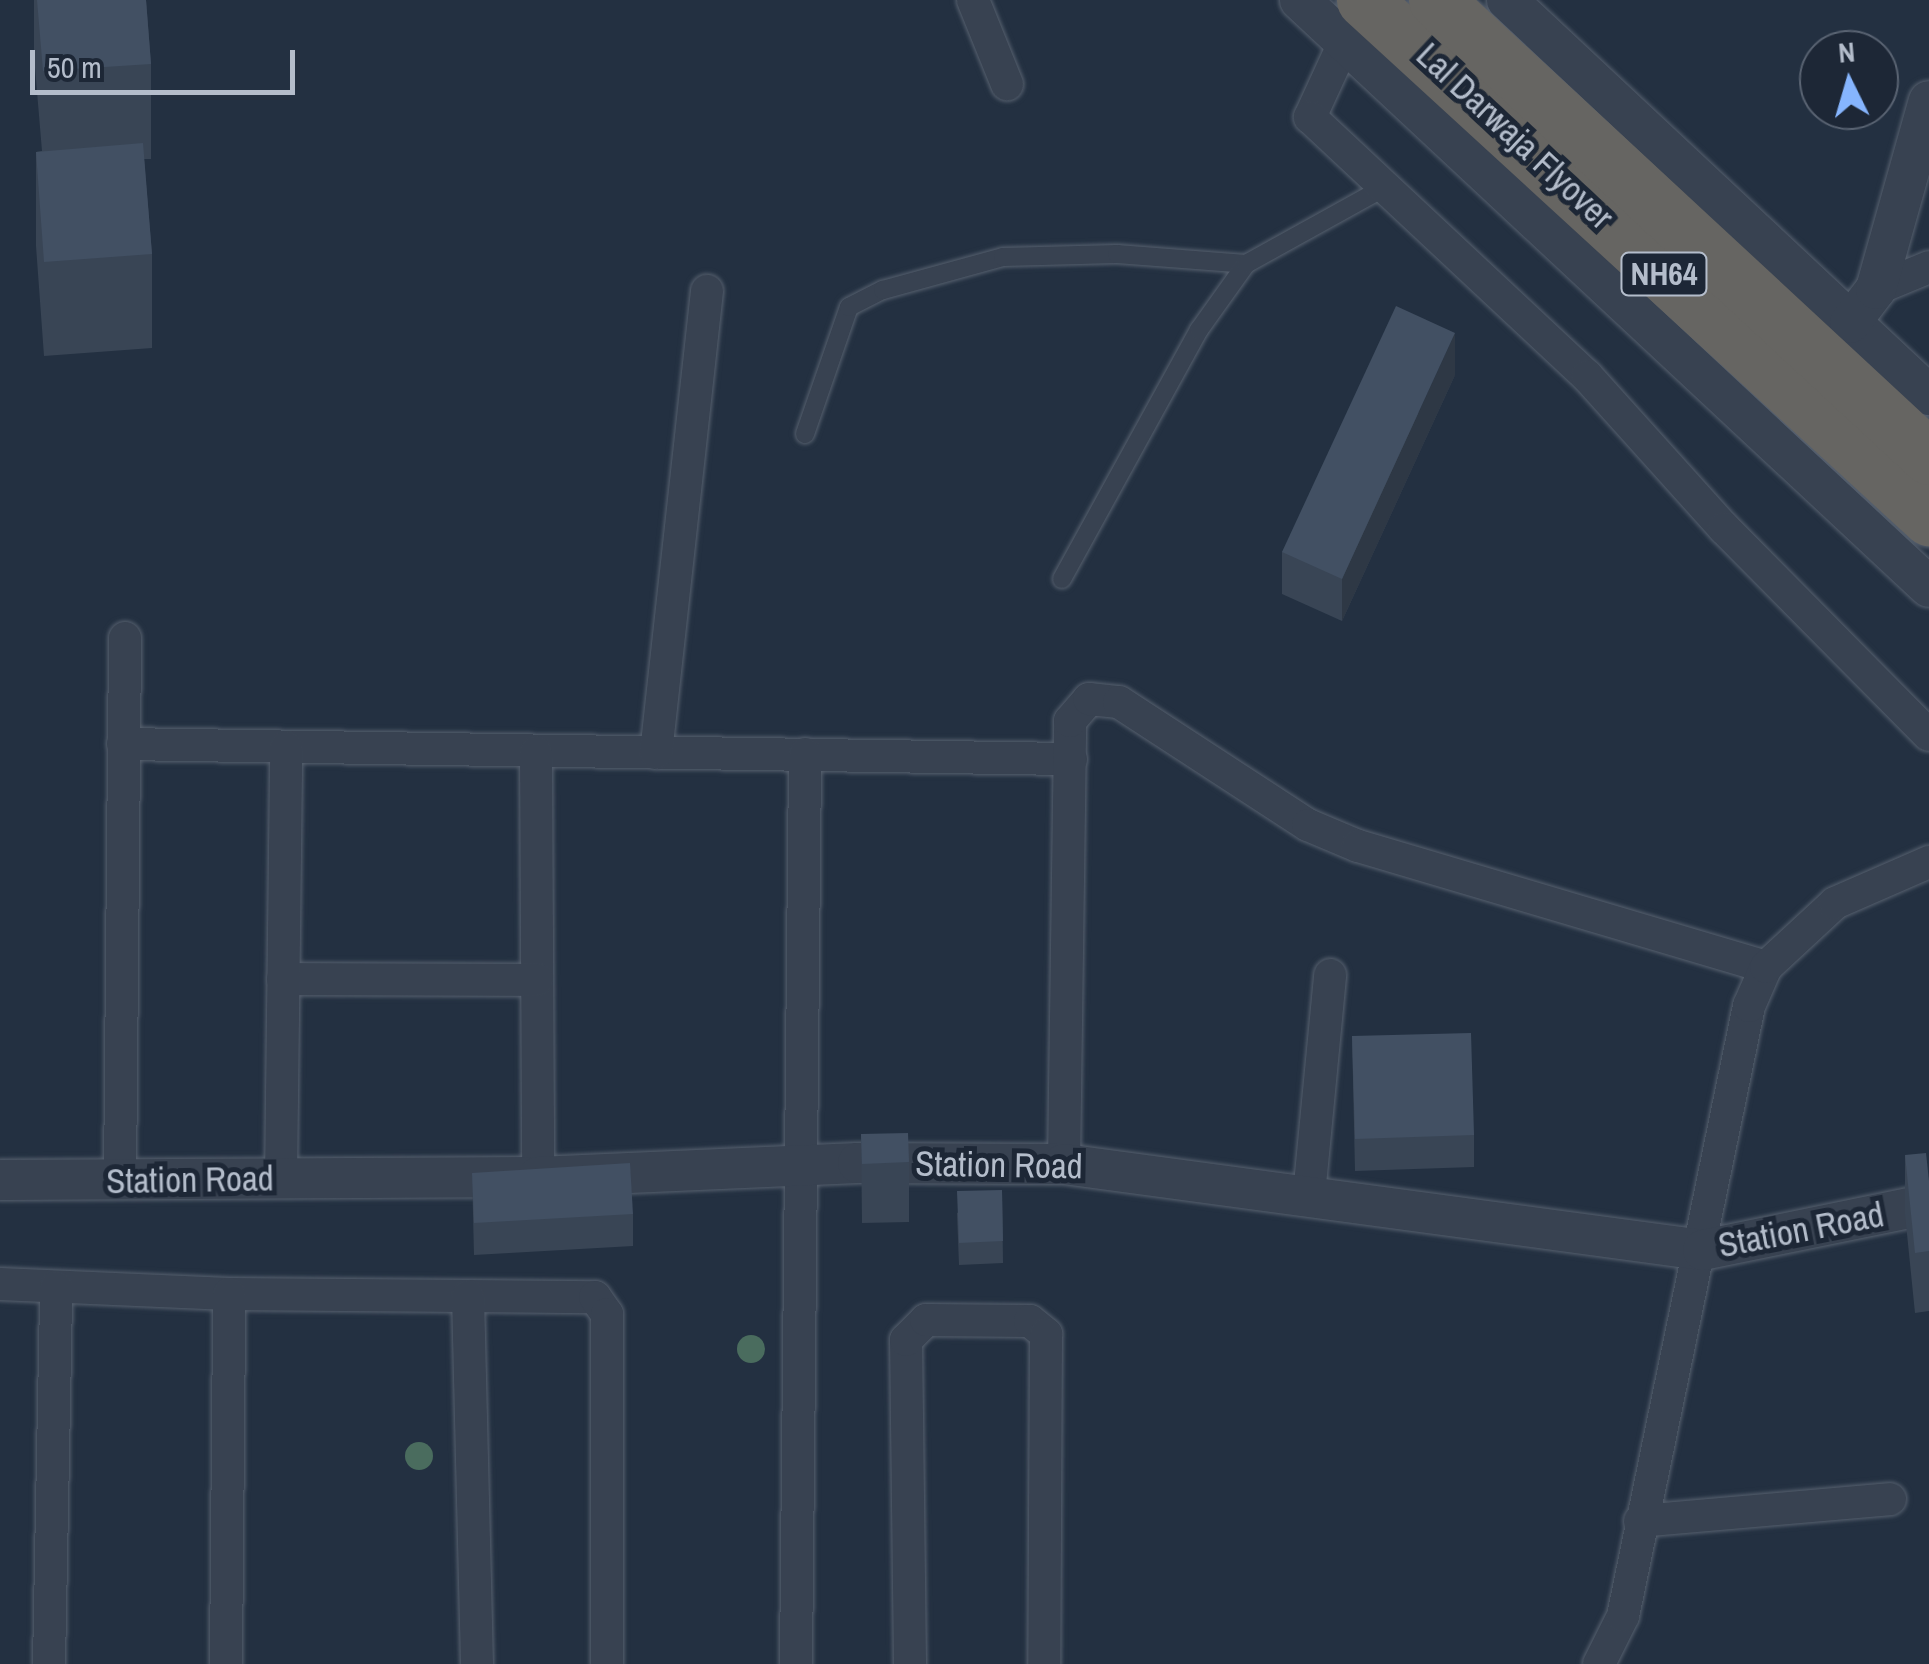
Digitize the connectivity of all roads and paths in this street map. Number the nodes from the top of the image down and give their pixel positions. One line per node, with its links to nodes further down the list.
1 (974, 0): 5 (street)
2 (1300, 0): 4 (street)
3 (1507, 0): 12 (street)
4 (1385, 17): 7 (street); 15 (highway, Lal Darwaja Flyover / NH64); 16 (highway, Lal Darwaja Flyover / NH64); 18 (street)
5 (1007, 84)
6 (1929, 101): 10 (street)
7 (1385, 187): 8 (lane); 20 (street)
8 (1246, 264): 14 (lane); 17 (lane)
9 (1929, 267): 10 (street)
10 (1876, 289): 12 (street)
11 (706, 291): 24 (street)
12 (1850, 323): 13 (street)
13 (1929, 396)
14 (805, 434)
15 (1929, 457)
16 (1929, 518)
17 (1062, 579)
18 (1929, 587)
19 (124, 638): 21 (street)
20 (1929, 735)
21 (123, 744): 22 (street); 37 (street)
22 (286, 747): 23 (street); 30 (street)
23 (536, 752): 24 (street); 31 (street)
24 (656, 753): 25 (street)
25 (804, 754): 26 (street); 33 (street)
26 (1071, 759): 28 (street); 32 (street)
27 (1929, 862): 28 (street)
28 (1766, 967): 40 (street)
29 (1330, 976): 38 (street)
30 (283, 979): 31 (street); 35 (street)
31 (537, 980): 34 (street)
32 (1064, 1164): 33 (street, Station Road); 38 (street, Station Road)
33 (802, 1168): 34 (street, Station Road); 51 (street)
34 (538, 1177): 35 (street, Station Road)
35 (281, 1178): 37 (street, Station Road)
36 (0, 1180): 37 (street, Station Road)
37 (120, 1182)
38 (1308, 1195): 40 (street, Station Road)
39 (1929, 1204): 40 (street, Station Road)
40 (1703, 1250): 46 (street)
41 (0, 1284): 42 (street)
42 (56, 1287): 43 (street); 47 (street)
43 (229, 1294): 44 (street); 48 (street)
44 (468, 1296): 49 (street); 50 (street)
45 (1890, 1499): 46 (street)
46 (1640, 1520): 54 (street)
47 (48, 1664)
48 (226, 1664)
49 (476, 1664)
50 (607, 1664)
51 (796, 1664)
52 (910, 1664): 53 (street)
53 (1044, 1664)
54 (1600, 1664)

